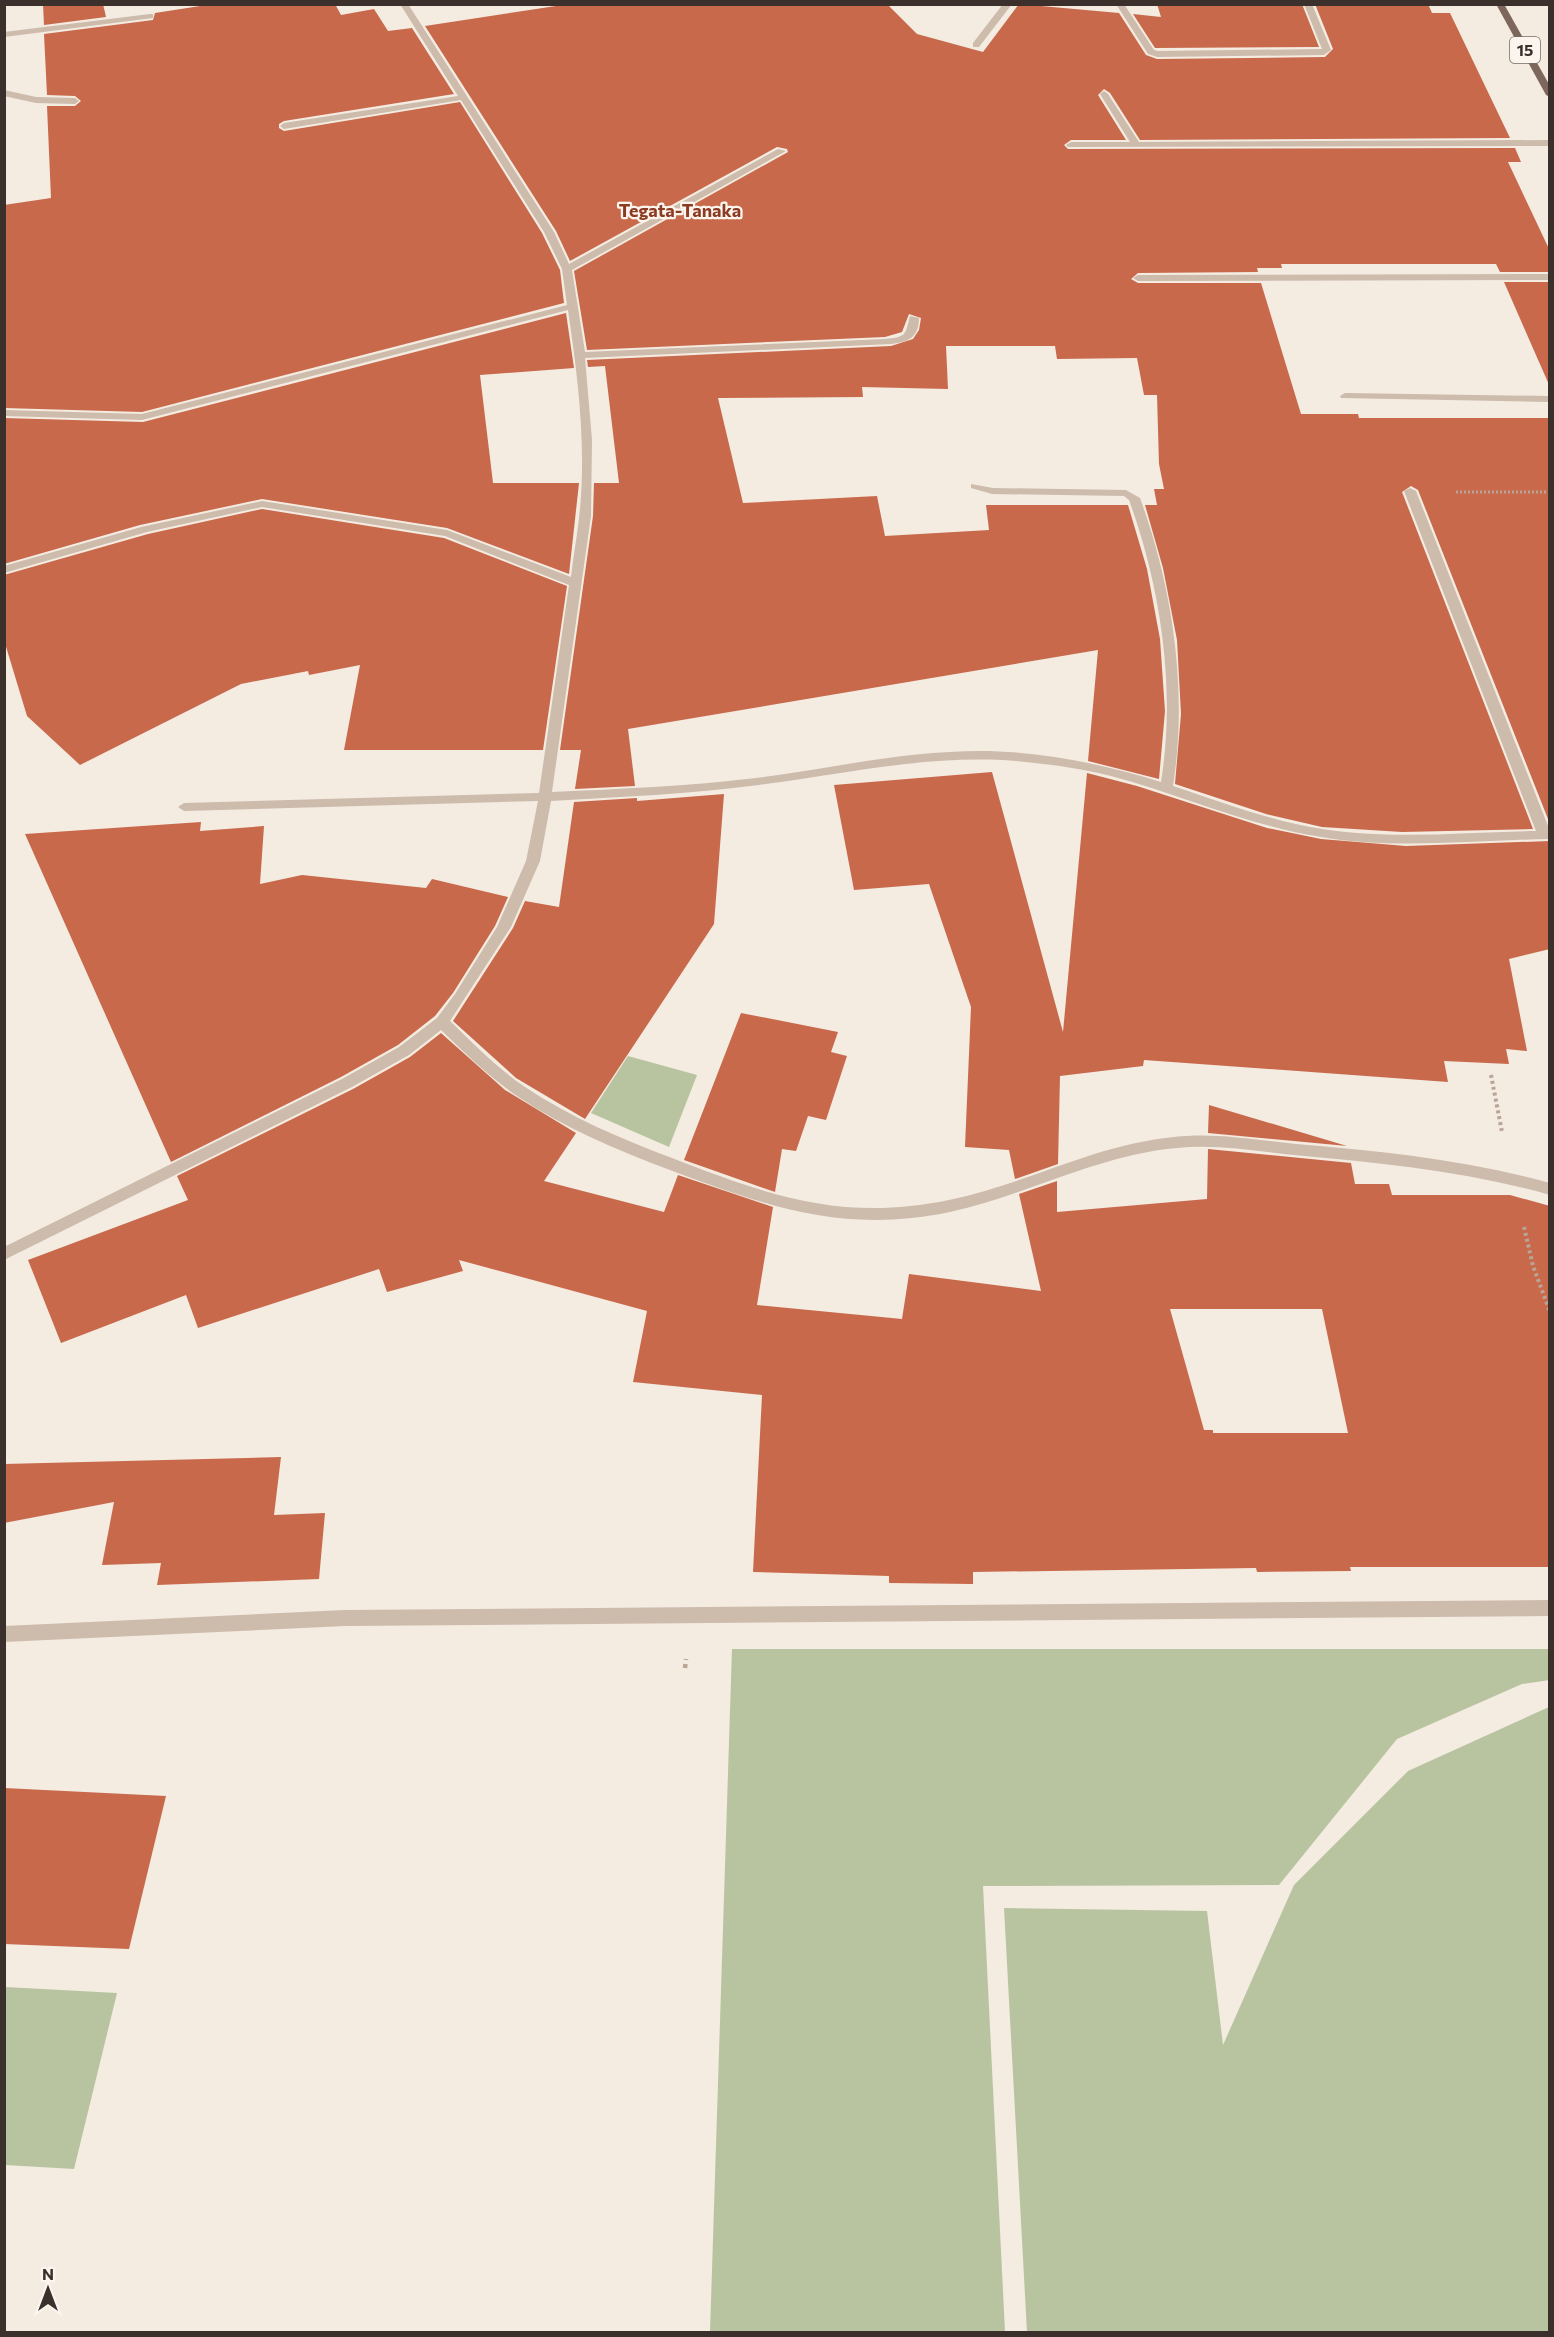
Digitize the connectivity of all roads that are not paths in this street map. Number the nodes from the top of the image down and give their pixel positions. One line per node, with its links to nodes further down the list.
1 (404, 4): 12 (street)
2 (1008, 4): 8 (street)
3 (1119, 4): 4 (street)
4 (1308, 4)
5 (1500, 4): 11 (main road, 15)
6 (150, 16): 7 (street)
7 (4, 35)
8 (976, 45)
9 (4, 93): 13 (street)
10 (1104, 94): 17 (street)
11 (1550, 95)
12 (465, 97): 14 (street); 19 (street)
13 (75, 101)
14 (284, 126)
15 (1550, 143): 17 (street)
16 (1071, 145): 17 (street)
17 (1136, 145)
18 (781, 151): 19 (street)
19 (567, 269): 22 (street)
20 (1550, 277): 21 (street)
21 (1138, 278)
22 (573, 306): 24 (street); 27 (street)
23 (914, 318): 24 (street)
24 (580, 355): 31 (street)
25 (1345, 396): 26 (street)
26 (1550, 399)
27 (4, 413)
28 (975, 486): 32 (street)
29 (1410, 492): 35 (street)
30 (4, 570): 31 (street)
31 (575, 583): 33 (street)
32 (1166, 789): 33 (street); 35 (street)
33 (545, 795): 34 (street); 36 (street)
34 (184, 807)
35 (1547, 835)
36 (442, 1022): 37 (street); 38 (street)
37 (1550, 1189)
38 (4, 1254)
39 (1550, 1608): 40 (street)
40 (4, 1634)

